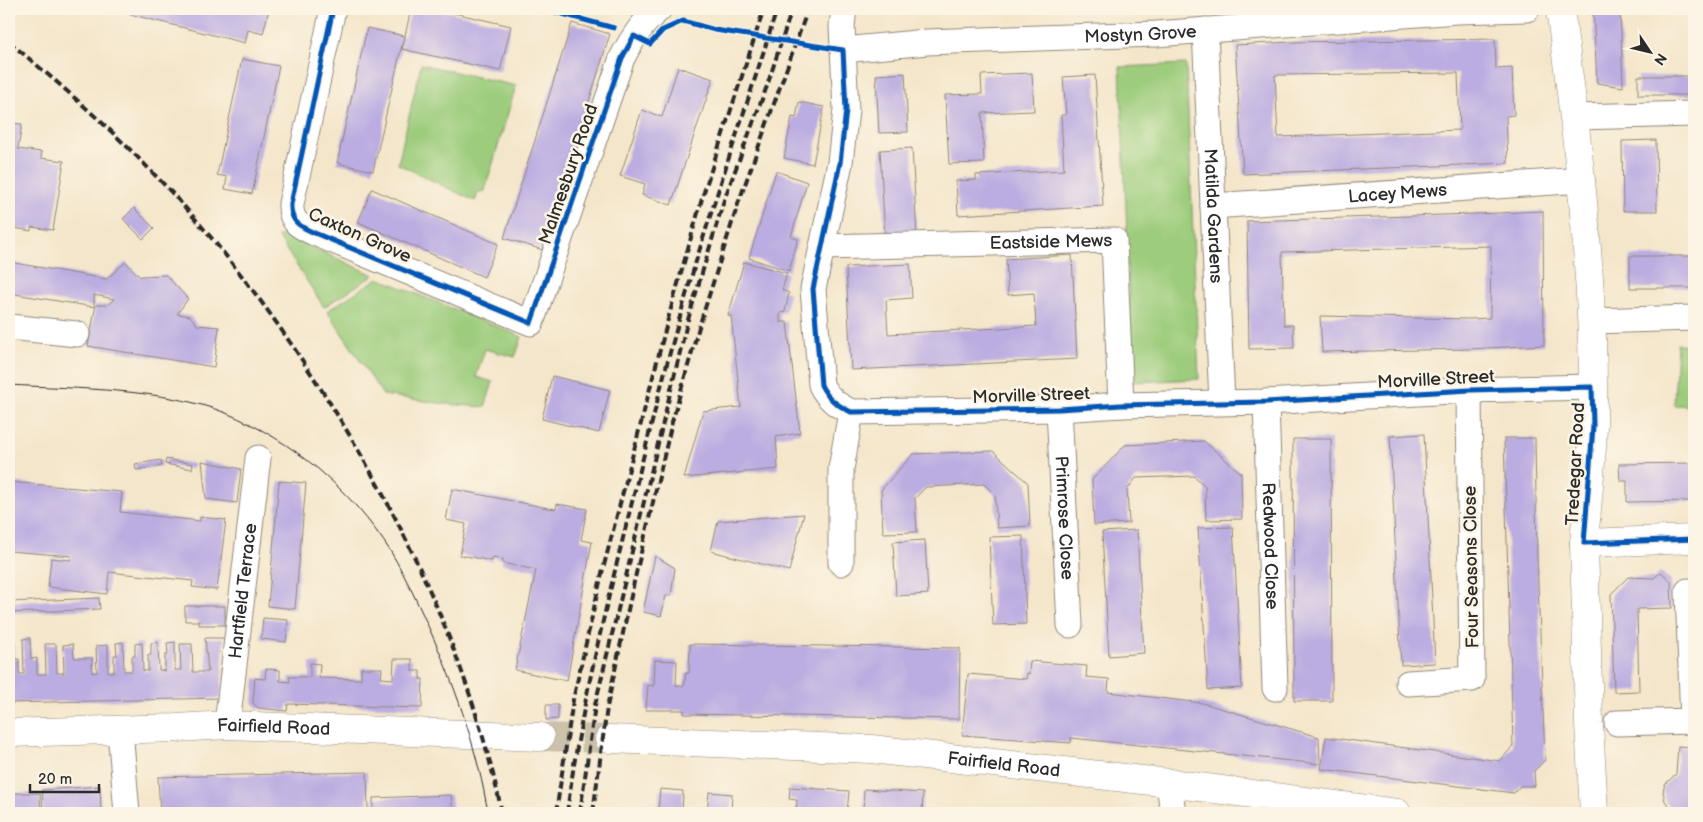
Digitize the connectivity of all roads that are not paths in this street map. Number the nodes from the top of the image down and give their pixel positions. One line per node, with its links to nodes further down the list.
1 (333, 9): 15 (street, Caxton Grove)
2 (658, 9): 15 (street, Malmesbury Road)
3 (844, 9): 7 (street)
4 (1526, 9): 6 (street, Mostyn Grove)
5 (1560, 9): 9 (main road, Tredegar Road)
6 (1205, 30): 7 (street, Mostyn Grove); 11 (street, Matilda Gardens)
7 (843, 50): 12 (street)
8 (1694, 114): 9 (street)
9 (1575, 117): 10 (main road, Tredegar Road)
10 (1582, 180): 11 (street, Lacey Mews); 14 (main road, Tredegar Road)
11 (1213, 206): 20 (street, Matilda Gardens)
12 (822, 248): 22 (street, Eastside Mews); 24 (street)
13 (1694, 318): 14 (street)
14 (1592, 321): 18 (main road, Tredegar Road)
15 (531, 323)
16 (9, 327): 17 (street)
17 (76, 334)
18 (1592, 386): 19 (street, Morville Street); 27 (main road, Tredegar Road)
19 (1469, 390): 21 (street, Morville Street); 31 (street, Four Seasons Close)
20 (1222, 402): 21 (street, Morville Street); 22 (street, Morville Street)
21 (1266, 402): 32 (street, Redwood Close)
22 (1121, 405): 23 (street, Morville Street)
23 (1059, 409): 24 (street, Morville Street); 30 (street, Primrose Close)
24 (851, 412): 28 (street)
25 (258, 458): 35 (street, Hartfield Terrace)
26 (1694, 539): 27 (main road)
27 (1584, 543): 44 (main road, Tredegar Road)
28 (841, 563)
29 (1688, 591): 33 (street)
30 (1070, 625)
31 (1408, 683)
32 (1275, 688)
33 (1693, 721): 34 (street)
34 (1617, 723)
35 (227, 724): 36 (main road, Fairfield Road); 38 (main road, Fairfield Road)
36 (120, 730): 37 (main road, Fairfield Road); 41 (street)
37 (9, 733)
38 (540, 737)
39 (609, 739): 40 (main road, Fairfield Road)
40 (1169, 783): 42 (street); 43 (main road, Fairfield Road)
41 (127, 813)
42 (1173, 813)
43 (1397, 813)
44 (1594, 813)

